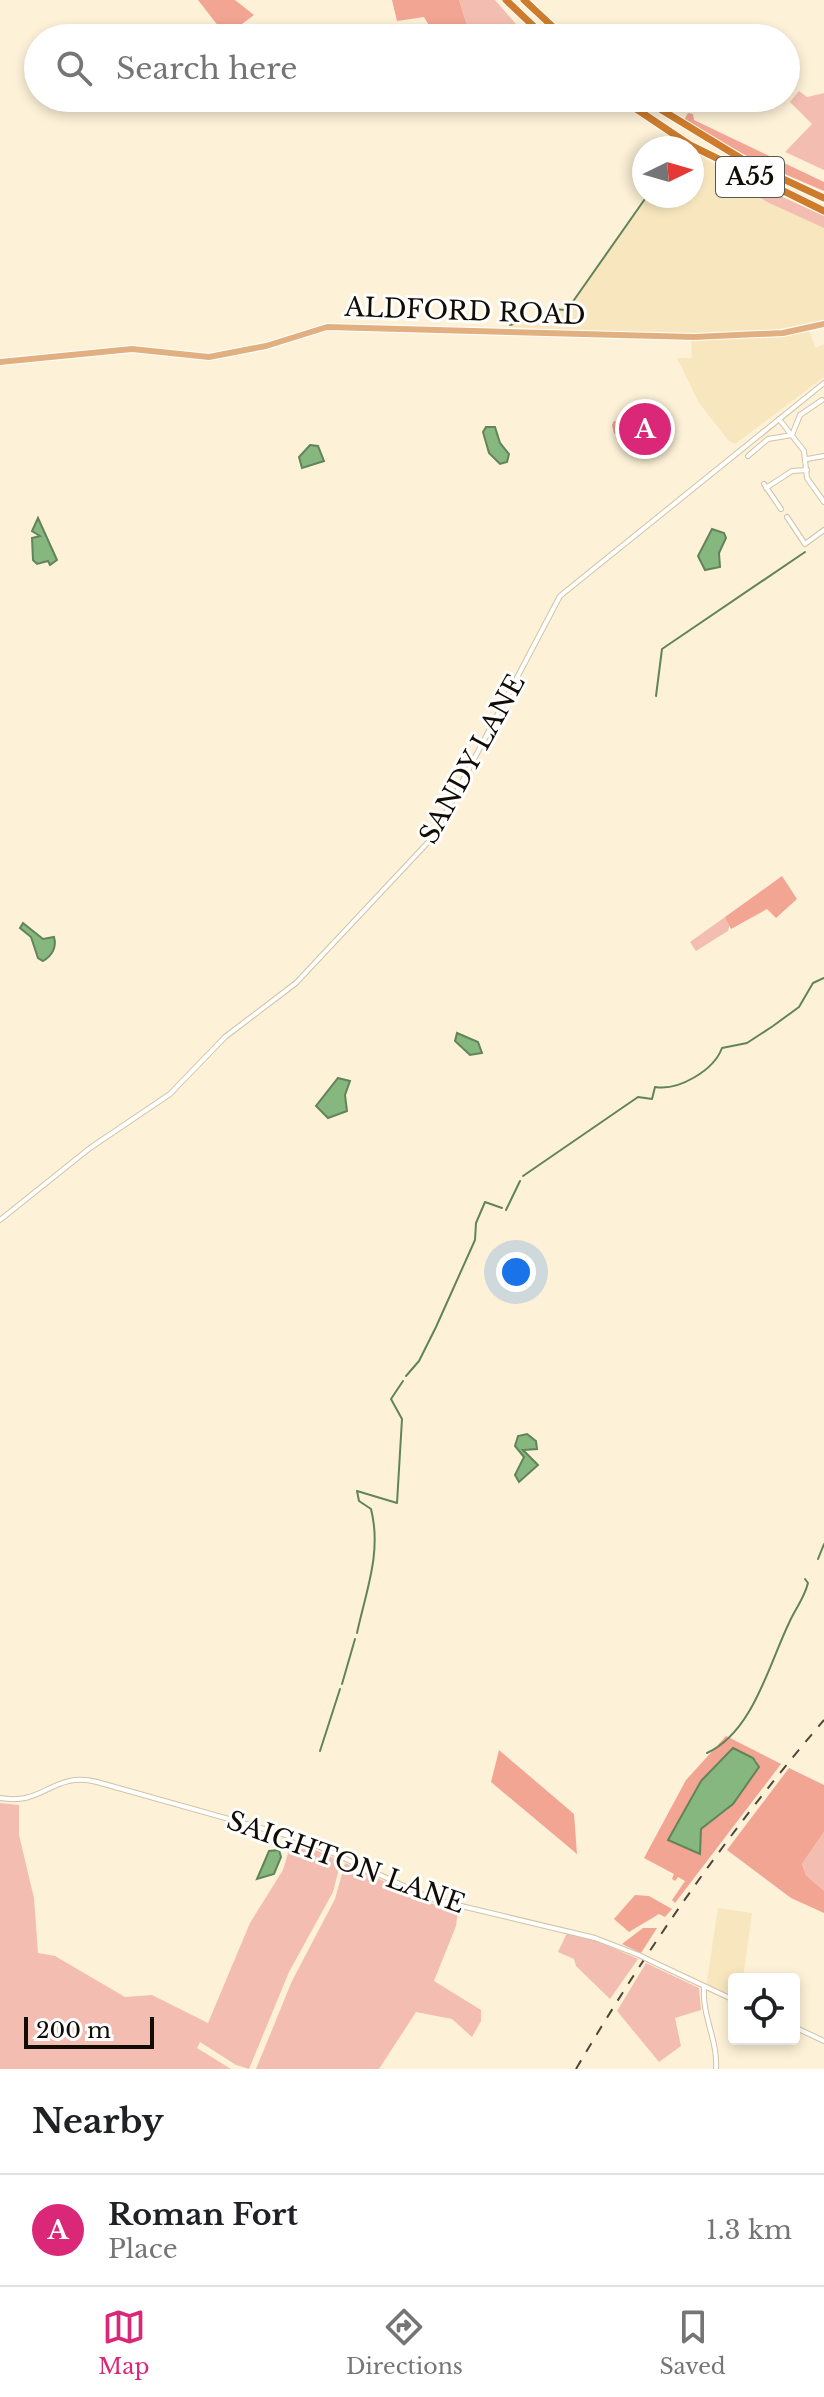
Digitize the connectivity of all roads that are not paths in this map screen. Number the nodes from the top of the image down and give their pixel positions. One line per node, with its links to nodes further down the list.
1 (506, 0): 3 (highway)
2 (524, 0): 4 (highway)
3 (531, 24)
4 (550, 24)
5 (641, 112): 8 (highway, A55)
6 (663, 112): 7 (highway, A55)
7 (824, 198)
8 (824, 211)
9 (824, 324): 10 (main road, ALDFORD ROAD)
10 (0, 362)
11 (824, 383): 13 (street, SANDY LANE)
12 (822, 400): 14 (street)
13 (779, 419): 14 (street); 23 (street, SANDY LANE)
14 (792, 435): 15 (street); 17 (street)
15 (748, 456)
16 (824, 456): 17 (street)
17 (807, 459): 18 (street)
18 (807, 470): 19 (street); 20 (street)
19 (824, 502)
20 (781, 509)
21 (787, 517): 22 (street)
22 (824, 530)
23 (0, 1220)
24 (0, 1798): 25 (street, SAIGHTON LANE, bridge)
25 (704, 1987): 26 (street, SAIGHTON LANE); 29 (street)
26 (728, 1997)
27 (800, 2030): 28 (street)
28 (824, 2041)
29 (716, 2069)

